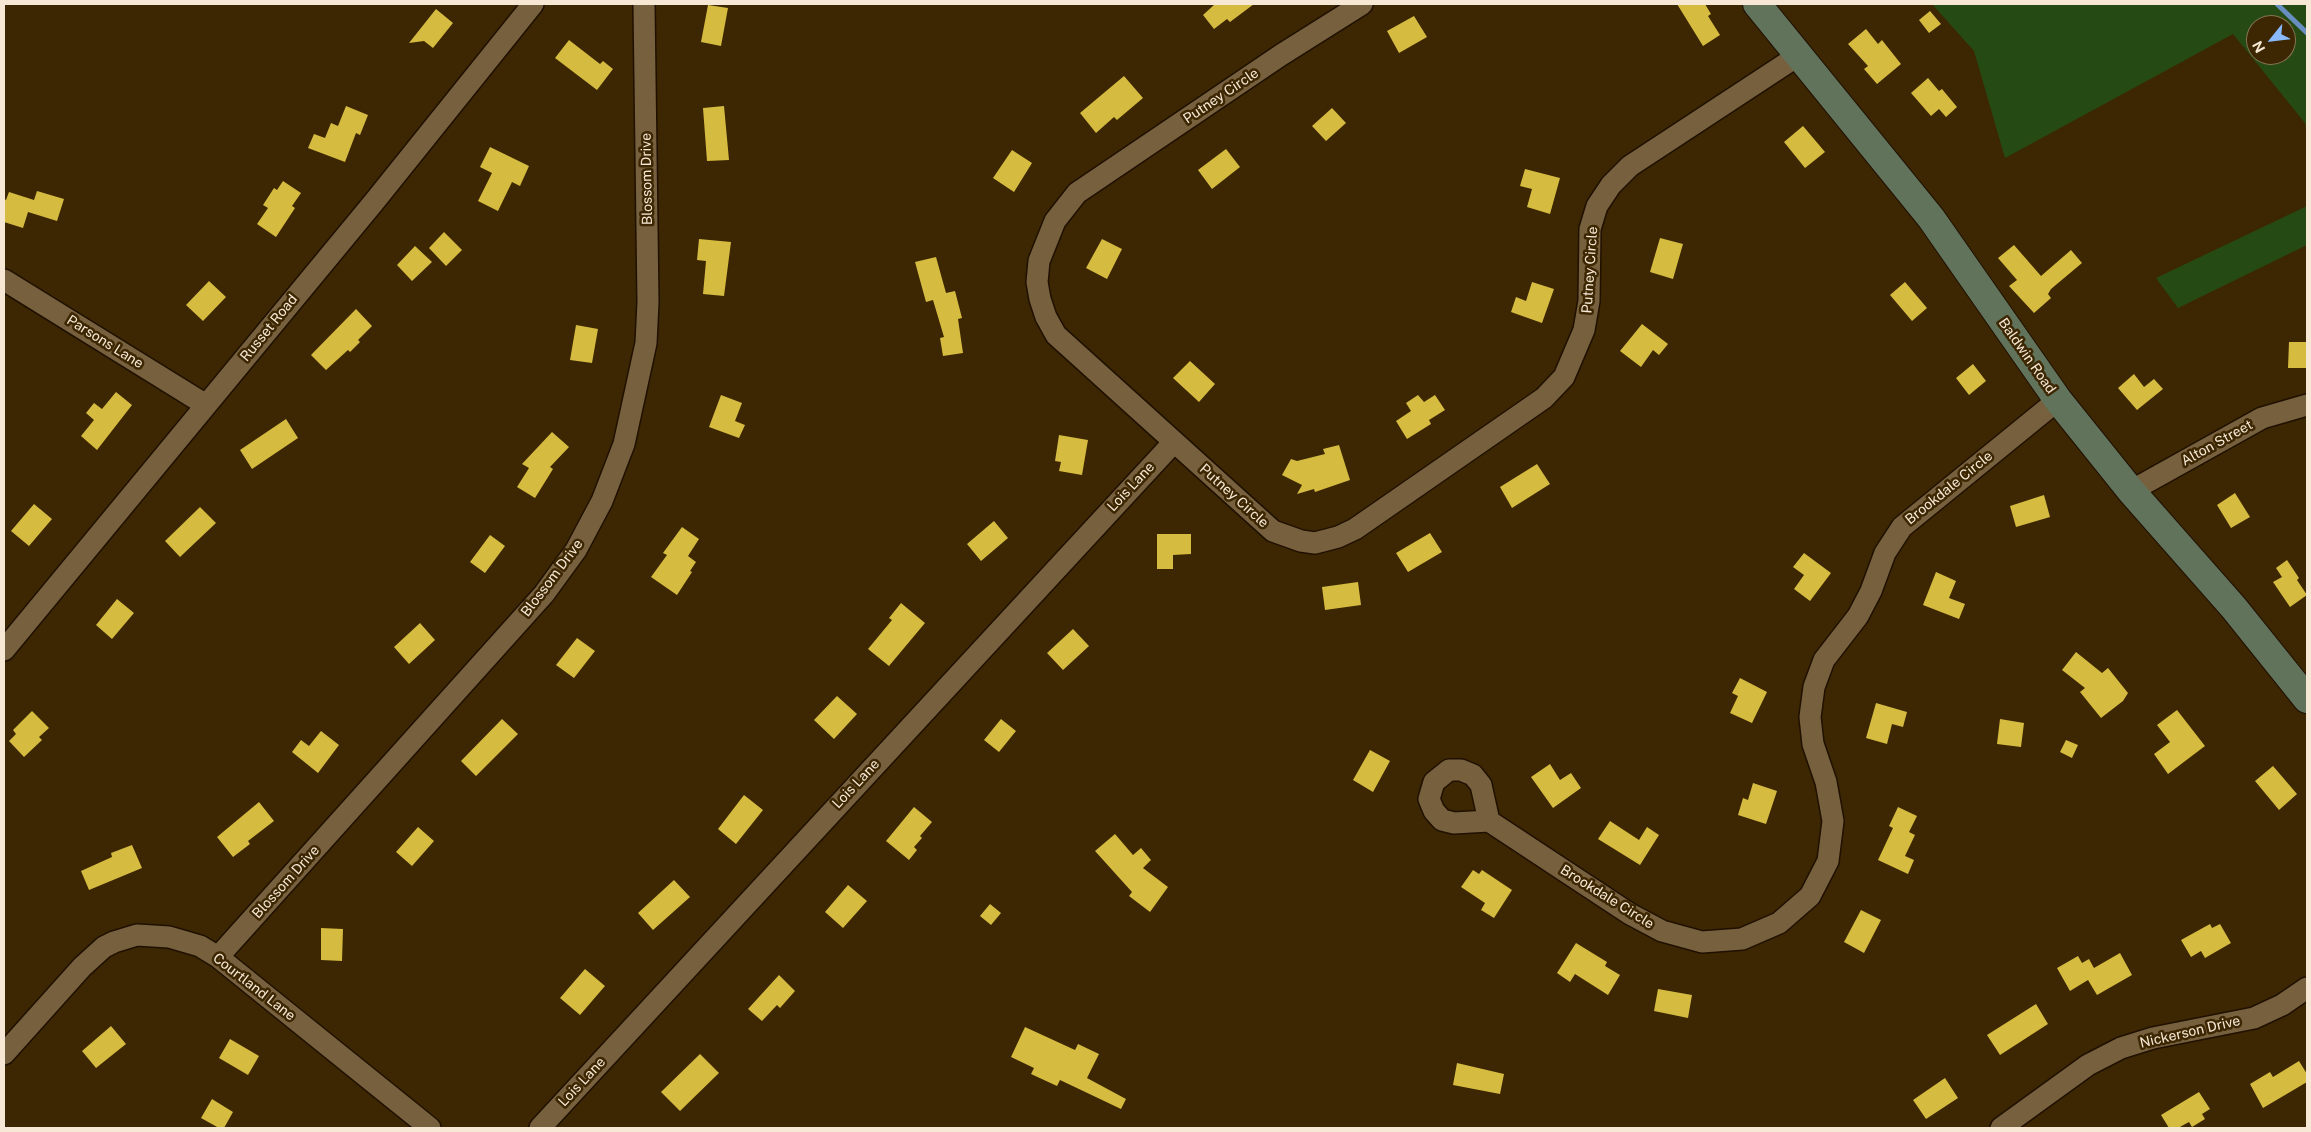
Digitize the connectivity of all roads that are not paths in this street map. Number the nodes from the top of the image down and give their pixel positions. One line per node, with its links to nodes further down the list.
1 (533, 4): 8 (street, Russet Road)
2 (644, 4): 15 (street, Blossom Drive)
3 (1362, 4): 10 (street, Putney Circle)
4 (1758, 4): 5 (street, Baldwin Road)
5 (1799, 55): 7 (street, Baldwin Road); 10 (street, Putney Circle)
6 (4, 280): 8 (street, Parsons Lane)
7 (2058, 400): 11 (street, Baldwin Road); 14 (street, Brookdale Circle)
8 (206, 405): 12 (street, Russet Road)
9 (2307, 405): 11 (street, Alton Street)
10 (1174, 442): 19 (street, Lois Lane)
11 (2131, 491): 13 (street, Baldwin Road)
12 (4, 650)
13 (2307, 699)
14 (1489, 821)
15 (218, 957): 17 (street, Courtland Lane); 18 (street, Courtland Lane)
16 (2307, 988): 20 (street, Nickerson Drive)
17 (4, 1054)
18 (430, 1128)
19 (540, 1128)
20 (2001, 1128)

